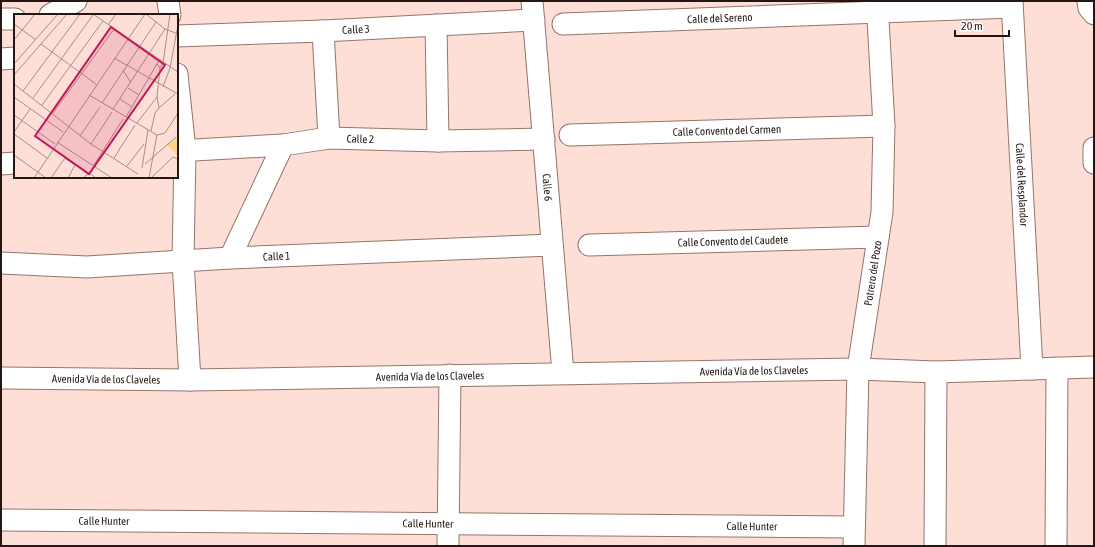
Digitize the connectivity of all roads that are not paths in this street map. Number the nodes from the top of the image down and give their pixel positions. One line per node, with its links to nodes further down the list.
1 (76, 1): 7 (street)
2 (168, 1): 8 (street)
3 (1088, 1): 9 (street)
4 (1012, 4): 5 (street, Calle del Sereno); 39 (street, Calle del Resplandor)
5 (877, 7): 12 (street, Calle del Sereno); 19 (street, Potrero del Pozo)
6 (533, 11): 13 (street, Calle 3); 22 (street, Calle 6)
7 (52, 14)
8 (170, 14)
9 (1094, 14)
10 (1, 19): 11 (street)
11 (14, 19)
12 (563, 24)
13 (436, 25): 14 (street, Calle 3); 23 (street)
14 (323, 31): 15 (street, Calle 3); 21 (street)
15 (178, 36)
16 (14, 58): 17 (street)
17 (1, 59)
18 (178, 93): 26 (street)
19 (884, 126): 20 (street, Calle Convento del Carmen); 30 (street, Potrero del Pozo)
20 (570, 136)
21 (329, 138): 23 (street, Calle 2); 24 (street, Calle 2)
22 (544, 139): 23 (street, Calle 2); 31 (street, Calle 6)
23 (438, 142)
24 (283, 145): 26 (street, Calle 2); 33 (street)
25 (1094, 148): 28 (street)
26 (181, 150): 34 (street)
27 (14, 163): 29 (street)
28 (1094, 163)
29 (1, 164)
30 (878, 237): 32 (street, Calle Convento del Caudete); 38 (street, Potrero del Pozo)
31 (552, 245): 33 (street, Calle 1); 41 (street, Calle 6)
32 (588, 245)
33 (230, 258): 34 (street, Calle 1)
34 (183, 261): 35 (street, Calle 1); 44 (street)
35 (1, 263)
36 (1094, 367): 37 (street, Avenida Vía de los Claveles)
37 (1056, 368): 39 (street, Avenida Vía de los Claveles); 50 (street)
38 (858, 369): 40 (street, Avenida Vía de los Claveles); 41 (street, Avenida Vía de los Claveles); 47 (street, Potrero del Pozo)
39 (1032, 369): 40 (street, Avenida Vía de los Claveles)
40 (936, 372): 49 (street)
41 (563, 373): 42 (street, Avenida Vía de los Claveles)
42 (450, 375): 44 (street, Avenida Vía de los Claveles); 46 (street)
43 (1, 378): 44 (street, Avenida Vía de los Claveles)
44 (190, 380)
45 (1, 520): 46 (street, Calle Hunter)
46 (448, 524): 47 (street, Calle Hunter); 48 (street)
47 (854, 537)
48 (448, 546)
49 (935, 546)
50 (1056, 546)

